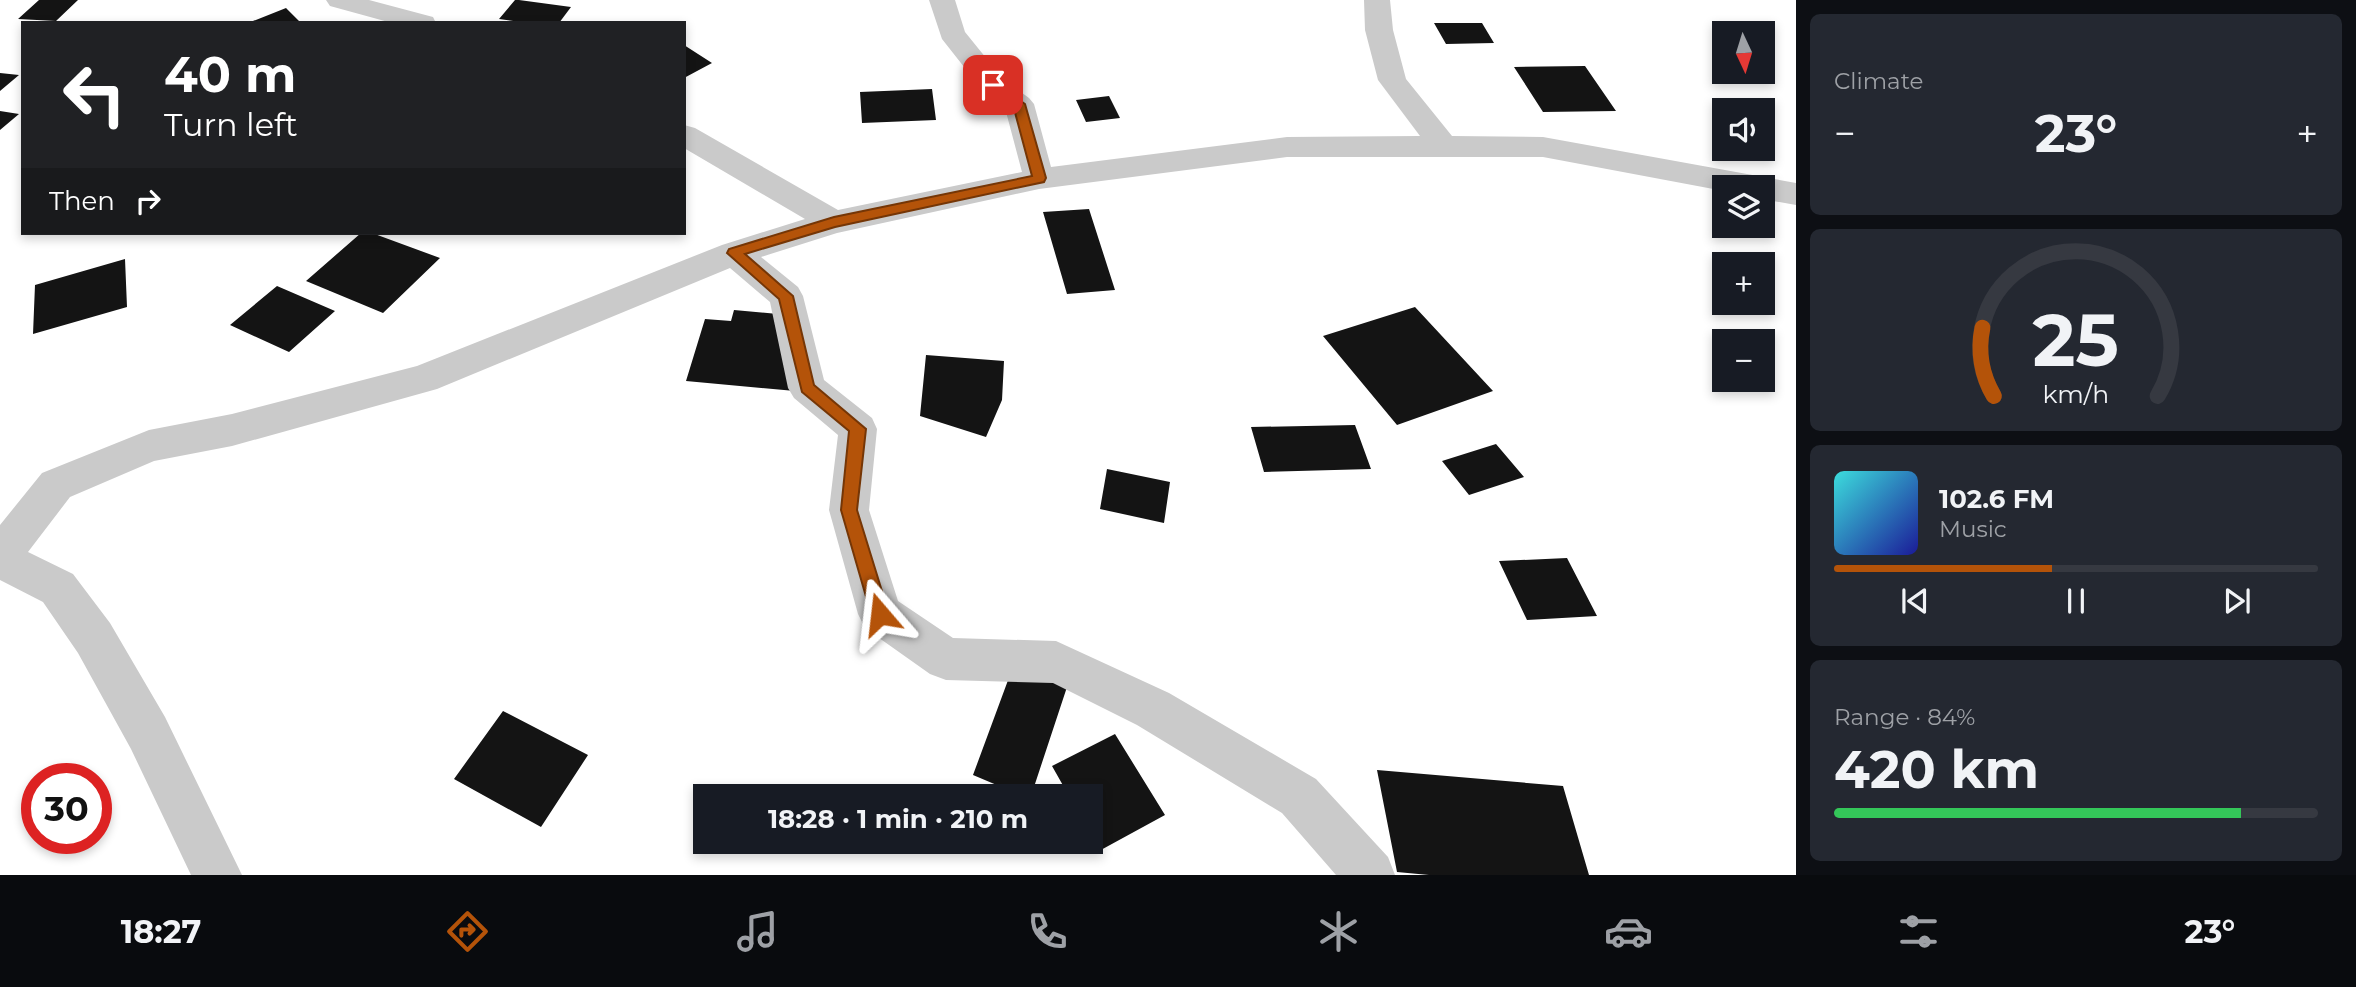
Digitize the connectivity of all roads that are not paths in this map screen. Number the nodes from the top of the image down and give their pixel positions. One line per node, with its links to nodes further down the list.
1 (339, 0): 4 (street)
2 (942, 0): 7 (street)
3 (1377, 0): 6 (street)
4 (416, 21)
5 (686, 136): 11 (street)
6 (1443, 145): 7 (street); 8 (street)
7 (1039, 178): 11 (street)
8 (1712, 179)
9 (1775, 190): 10 (street)
10 (1796, 194)
11 (834, 222): 12 (street)
12 (734, 253): 13 (street); 15 (street)
13 (0, 558): 14 (street)
14 (217, 875)
15 (1370, 875)

